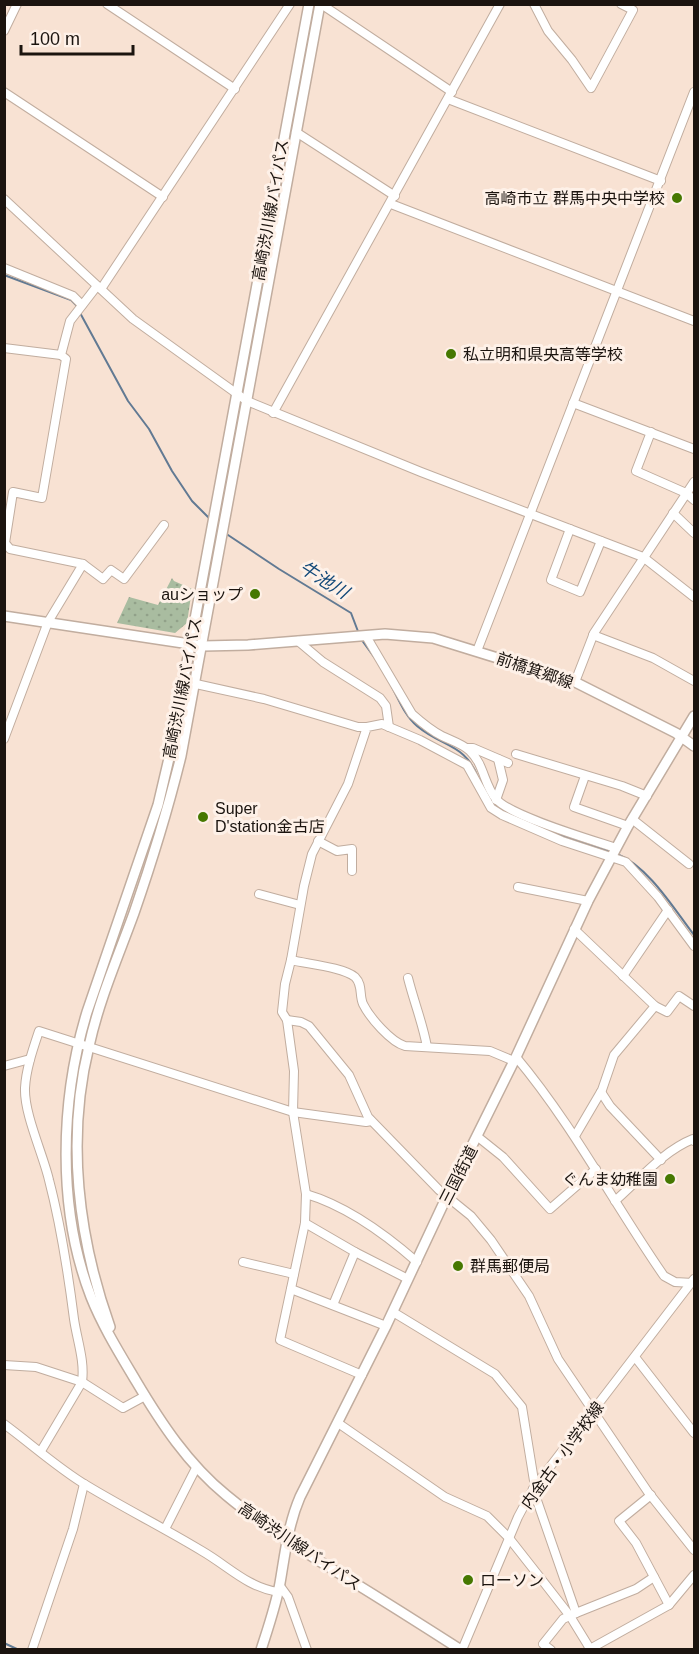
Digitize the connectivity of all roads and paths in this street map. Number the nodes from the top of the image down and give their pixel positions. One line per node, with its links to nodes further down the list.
1 (17, 4): 9 (street)
2 (107, 4): 10 (street)
3 (290, 4): 10 (street)
4 (309, 4): 27 (main road, 高崎渋川線バイパス)
5 (321, 4): 13 (street); 14 (main road, 高崎渋川線バイパス)
6 (500, 4): 13 (street)
7 (534, 4): 8 (street)
8 (621, 4)
9 (4, 31)
10 (235, 88): 16 (street)
11 (4, 92): 16 (street)
12 (694, 92): 15 (street)
13 (450, 96): 15 (street); 17 (street)
14 (296, 132): 17 (street); 28 (main road, 高崎渋川線バイパス)
15 (661, 181): 22 (street)
16 (163, 196): 21 (street)
17 (395, 196): 19 (street)
18 (4, 199): 21 (street)
19 (391, 204): 22 (street); 30 (street)
20 (4, 268): 23 (street)
21 (99, 287): 23 (street); 27 (street)
22 (617, 292): 24 (street); 29 (street)
23 (80, 308): 26 (street)
24 (694, 321)
25 (4, 348): 26 (street)
26 (61, 355): 34 (street)
27 (238, 393): 28 (street); 51 (main road, 高崎渋川線バイパス)
28 (248, 401): 30 (street); 52 (main road, 高崎渋川線バイパス)
29 (573, 403): 31 (street); 37 (street)
30 (273, 413): 37 (street)
31 (651, 432): 32 (street); 35 (street)
32 (694, 447)
33 (694, 482): 35 (street)
34 (9, 492): 44 (street)
35 (687, 493): 36 (street); 38 (street)
36 (694, 500)
37 (530, 513): 40 (street); 53 (street)
38 (673, 513): 41 (street); 43 (street)
39 (164, 525): 44 (street)
40 (570, 529): 42 (street); 42 (street)
41 (694, 533)
42 (601, 541): 43 (street)
43 (643, 557): 45 (street); 48 (street)
44 (83, 564): 47 (street)
45 (694, 597)
46 (4, 616): 47 (main road)
47 (48, 622): 51 (main road); 61 (street)
48 (593, 635): 54 (street); 55 (street)
49 (365, 636): 50 (main road, 前橋箕郷線); 53 (main road, 前橋箕郷線); 62 (street)
50 (298, 641): 52 (main road); 59 (street)
51 (191, 645): 52 (main road); 90 (main road, 高崎渋川線バイパス)
52 (203, 646): 56 (main road, 高崎渋川線バイパス)
53 (477, 651): 55 (main road, 前橋箕郷線)
54 (694, 681)
55 (575, 682): 60 (main road, 前橋箕郷線)
56 (196, 684): 58 (street); 90 (main road, 高崎渋川線バイパス)
57 (694, 716): 60 (main road, 三国街道)
58 (367, 727): 59 (street); 73 (street)
59 (390, 727): 65 (street)
60 (681, 736): 63 (main road, 前橋箕郷線); 70 (main road, 三国街道)
61 (4, 739)
62 (454, 742): 64 (street); 65 (street)
63 (694, 746)
64 (468, 748): 67 (street); 71 (street)
65 (448, 754): 74 (street)
66 (516, 754): 69 (street)
67 (498, 759): 68 (street); 71 (street)
68 (508, 763)
69 (585, 776): 70 (street); 72 (street)
70 (646, 796): 72 (main road, 三国街道)
71 (496, 800): 74 (street)
72 (630, 823): 74 (main road, 三国街道); 75 (street)
73 (318, 841): 76 (street); 80 (street)
74 (614, 853): 79 (main road, 三国街道); 81 (street)
75 (689, 864)
76 (352, 871)
77 (518, 887): 79 (street)
78 (260, 894): 80 (street)
79 (588, 901): 82 (main road, 三国街道)
80 (300, 904): 84 (street)
81 (668, 910): 83 (street); 85 (street)
82 (574, 929): 85 (street); 93 (main road, 三国街道)
83 (694, 946)
84 (291, 960): 89 (street); 91 (street)
85 (623, 976): 87 (street)
86 (408, 978): 91 (street)
87 (655, 1006): 88 (street); 95 (street)
88 (694, 1006)
89 (287, 1020): 96 (street); 97 (street)
90 (83, 1045): 92 (street); 96 (street); 121 (main road, 高崎渋川線バイパス)
91 (427, 1047): 93 (street)
92 (30, 1059): 94 (street); 120 (street)
93 (515, 1059): 98 (street); 99 (main road, 三国街道)
94 (4, 1066)
95 (601, 1092): 98 (street); 101 (street)
96 (293, 1112): 97 (street); 103 (street)
97 (371, 1121): 104 (street)
98 (575, 1136): 102 (street)
99 (478, 1137): 102 (street); 104 (main road, 三国街道)
100 (694, 1141): 101 (street)
101 (661, 1160): 105 (street)
102 (596, 1169): 105 (street)
103 (306, 1194): 106 (street); 109 (street)
104 (447, 1196): 109 (main road, 三国街道); 122 (street)
105 (615, 1201): 112 (street)
106 (305, 1223): 107 (street); 110 (street)
107 (355, 1252): 111 (street); 114 (street)
108 (243, 1262): 110 (street)
109 (417, 1262): 111 (main road, 三国街道)
110 (294, 1274): 113 (street)
111 (408, 1279): 115 (main road, 三国街道)
112 (694, 1282): 117 (street, 内金古・小学校線)
113 (291, 1289): 114 (street); 119 (street)
114 (333, 1305): 116 (street)
115 (393, 1312): 116 (main road, 三国街道); 129 (street)
116 (386, 1326): 119 (main road, 三国街道)
117 (635, 1357): 122 (street, 内金古・小学校線); 125 (street)
118 (4, 1365): 120 (street)
119 (362, 1375): 123 (main road, 三国街道)
120 (82, 1382): 121 (street); 126 (street)
121 (145, 1396): 127 (main road, 高崎渋川線バイパス)
122 (593, 1411): 129 (street, 内金古・小学校線); 130 (street)
123 (338, 1423): 132 (street); 133 (main road, 三国街道)
124 (5, 1426): 126 (street)
125 (694, 1432)
126 (42, 1451): 128 (street)
127 (196, 1468): 131 (street); 133 (main road, 高崎渋川線バイパス)
128 (84, 1484): 131 (street); 141 (street)
129 (534, 1488): 132 (street, 内金古・小学校線); 139 (street)
130 (651, 1495): 134 (street); 136 (street)
131 (165, 1529): 137 (street)
132 (509, 1538): 139 (street); 144 (street, 内金古・小学校線)
133 (287, 1541): 137 (main road, 三国街道); 144 (main road, 高崎渋川線バイパス)
134 (694, 1550)
135 (694, 1575): 138 (street)
136 (654, 1577): 138 (street); 139 (street)
137 (279, 1589): 142 (main road, 三国街道); 143 (street)
138 (669, 1605): 140 (street)
139 (573, 1615): 140 (street); 145 (street)
140 (588, 1648)
141 (32, 1650)
142 (261, 1650)
143 (307, 1650)
144 (462, 1650)
145 (551, 1650)

